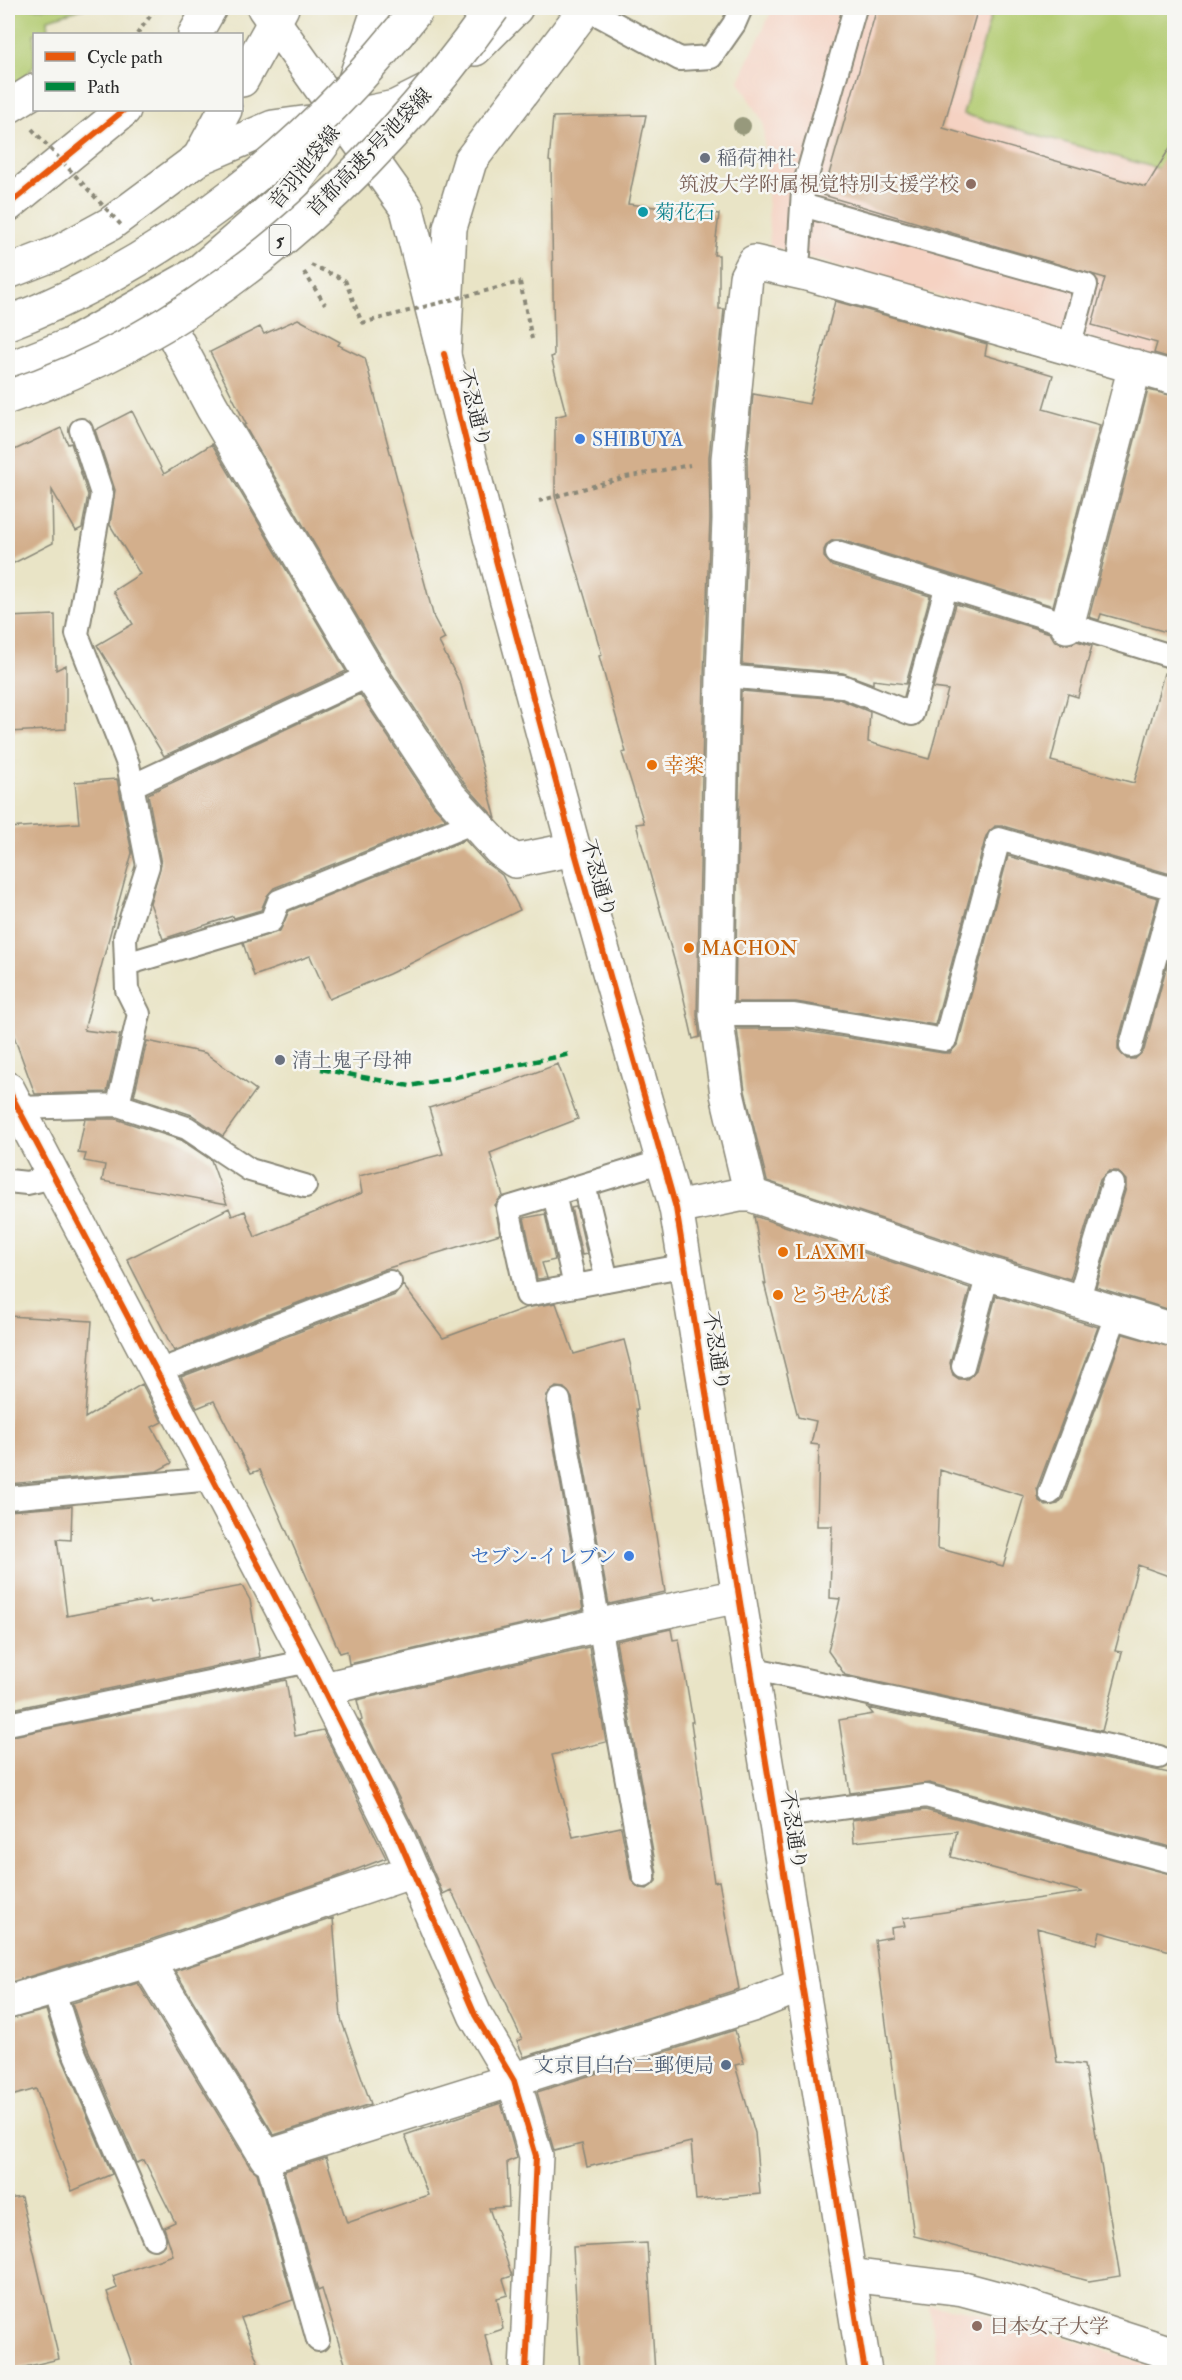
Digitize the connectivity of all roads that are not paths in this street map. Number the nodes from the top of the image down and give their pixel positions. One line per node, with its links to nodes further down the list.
1 (210, 8): 10 (main road)
2 (379, 8): 16 (main road)
3 (418, 8): 23 (main road, bridge)
4 (493, 8): 29 (main road, 首都高速5号池袋線 / 5, bridge)
5 (516, 8): 16 (main road)
6 (586, 8): 7 (lane); 25 (main road)
7 (741, 8)
8 (855, 8): 19 (lane)
9 (273, 12): 11 (main road); 16 (main road, 不忍通り)
10 (196, 33)
11 (243, 78)
12 (33, 92): 13 (main road)
13 (8, 107)
14 (123, 111): 18 (main road)
15 (224, 111): 17 (main road)
16 (342, 118): 17 (main road, 音羽池袋線); 22 (main road, 音羽池袋線); 25 (main road, 不忍通り)
17 (199, 158): 20 (main road, 音羽池袋線)
18 (8, 205)
19 (801, 205): 21 (lane); 24 (lane)
20 (8, 272)
21 (796, 272): 24 (main road); 36 (main road)
22 (154, 298): 27 (main road, 音羽池袋線); 35 (main road)
23 (8, 323)
24 (1069, 347): 26 (main road)
25 (444, 354): 39 (main road, 不忍通り)
26 (1136, 366): 28 (main road); 33 (main road)
27 (8, 369)
28 (1174, 378)
29 (8, 397)
30 (81, 430): 37 (lane)
31 (837, 553): 32 (lane)
32 (946, 588): 33 (lane); 36 (lane)
33 (1067, 626): 34 (lane)
34 (1174, 657)
35 (370, 675): 37 (lane); 38 (main road)
36 (723, 676): 42 (main road)
37 (132, 786): 41 (lane)
38 (474, 822): 39 (main road); 41 (lane)
39 (574, 849): 46 (main road, 不忍通り)
40 (1174, 889): 42 (lane); 43 (lane)
41 (126, 964): 45 (lane)
42 (716, 1015): 52 (main road)
43 (1131, 1046)
44 (13, 1098): 45 (lane); 47 (main road)
45 (118, 1105): 51 (lane)
46 (663, 1161): 50 (lane); 54 (main road, 不忍通り)
47 (54, 1177): 48 (lane); 64 (main road)
48 (8, 1181)
49 (1113, 1184): 60 (lane)
50 (584, 1185): 53 (lane); 57 (lane)
51 (305, 1186)
52 (751, 1195): 54 (main road); 56 (main road)
53 (548, 1196): 59 (lane); 59 (lane)
54 (676, 1208): 55 (main road, 不忍通り)
55 (687, 1265): 57 (lane); 69 (main road, 不忍通り)
56 (988, 1274): 60 (main road); 63 (lane)
57 (608, 1280): 59 (lane)
58 (390, 1282): 64 (lane)
59 (569, 1287)
60 (1078, 1301): 61 (main road)
61 (1117, 1313): 62 (main road); 67 (lane)
62 (1174, 1330)
63 (963, 1366)
64 (156, 1372): 66 (main road)
65 (559, 1400): 70 (lane)
66 (212, 1479): 68 (lane); 72 (main road)
67 (1050, 1493)
68 (8, 1498)
69 (739, 1596): 70 (main road); 71 (main road, 不忍通り)
70 (600, 1624): 72 (main road); 78 (lane)
71 (750, 1668): 74 (lane); 75 (main road, 不忍通り)
72 (316, 1675): 73 (lane); 77 (main road)
73 (8, 1724)
74 (1159, 1757)
75 (775, 1817): 76 (lane); 80 (main road, 不忍通り)
76 (1174, 1862)
77 (412, 1871): 79 (main road); 83 (main road)
78 (644, 1876)
79 (147, 1961): 81 (main road); 84 (main road)
80 (802, 1985): 83 (main road); 86 (main road, 不忍通り)
81 (52, 1989): 82 (main road); 85 (lane)
82 (8, 2002)
83 (514, 2080): 84 (main road); 89 (main road)
84 (266, 2157): 87 (lane)
85 (154, 2238)
86 (850, 2275): 88 (main road); 90 (main road, 不忍通り)
87 (318, 2340)
88 (1174, 2354)
89 (525, 2373)
90 (865, 2373)

